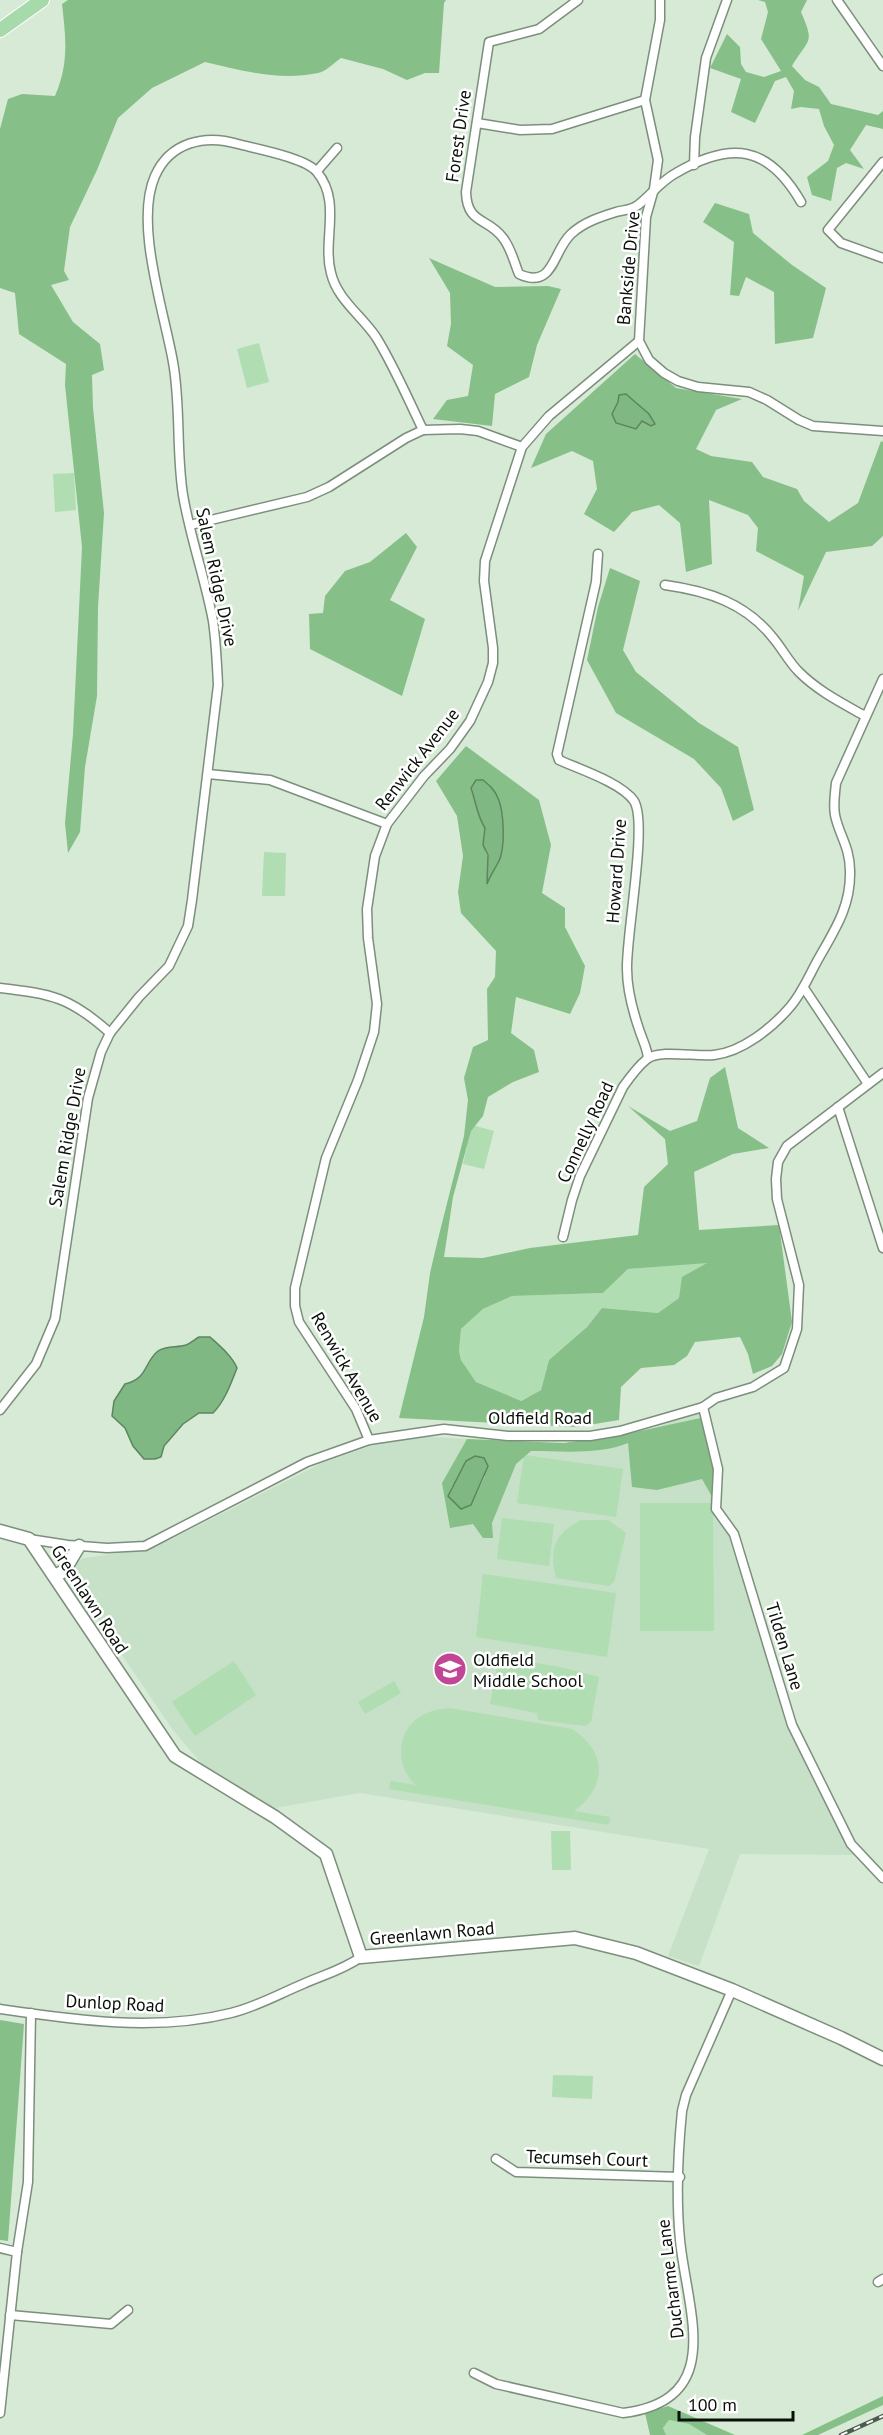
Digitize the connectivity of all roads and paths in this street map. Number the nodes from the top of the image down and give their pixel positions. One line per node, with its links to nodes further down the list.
1 (42, 0): 6 (main road)
2 (578, 0): 9 (street, Forest Drive)
3 (660, 0): 8 (street, Bankside Drive)
4 (727, 0): 12 (street)
5 (837, 0): 7 (street)
6 (0, 30)
7 (883, 66)
8 (645, 100): 9 (street); 14 (street, Bankside Drive)
9 (477, 123): 14 (street, Forest Drive)
10 (337, 148): 13 (street)
11 (883, 162): 16 (street)
12 (694, 165): 14 (street, Forest Drive); 15 (street, Forest Drive)
13 (317, 171): 18 (street); 21 (street, Salem Ridge Drive)
14 (654, 189): 17 (street, Bankside Drive)
15 (801, 202)
16 (883, 258)
17 (639, 341): 19 (street, Bankside Drive); 20 (street, Renwick Avenue)
18 (423, 430): 20 (street); 21 (street)
19 (883, 431)
20 (522, 447): 27 (street, Renwick Avenue)
21 (190, 525): 26 (street, Salem Ridge Drive)
22 (598, 554): 31 (street, Howard Drive)
23 (665, 585): 25 (street)
24 (883, 679): 25 (street)
25 (865, 716): 29 (street)
26 (208, 774): 27 (street); 30 (street, Salem Ridge Drive)
27 (387, 824): 39 (street, Renwick Avenue)
28 (0, 988): 30 (street)
29 (804, 988): 31 (street); 33 (street)
30 (110, 1033): 38 (street, Salem Ridge Drive)
31 (648, 1058): 35 (street, Connelly Road)
32 (883, 1073): 33 (street, Oldfield Road)
33 (868, 1084): 34 (street, Oldfield Road)
34 (838, 1107): 36 (street); 37 (street, Oldfield Road)
35 (564, 1237)
36 (883, 1248)
37 (703, 1407): 39 (street, Oldfield Road); 44 (street, Tilden Lane)
38 (0, 1410)
39 (369, 1440): 42 (street, Oldfield Road)
40 (0, 1531): 41 (main road, Greenlawn Road)
41 (29, 1539): 42 (street, Oldfield Road); 43 (main road, Greenlawn Road)
42 (79, 1546): 43 (main road)
43 (55, 1576): 45 (main road, Greenlawn Road)
44 (883, 1878)
45 (361, 1957): 46 (main road, Greenlawn Road); 48 (street, Dunlop Road)
46 (732, 1990): 49 (main road, Greenlawn Road); 51 (street, Ducharme Lane)
47 (0, 2009): 48 (street, Dunlop Road)
48 (32, 2013): 53 (street)
49 (883, 2059)
50 (496, 2159): 51 (street, Tecumseh Court)
51 (680, 2177): 56 (street, Ducharme Lane)
52 (0, 2248): 53 (street)
53 (17, 2252): 55 (street)
54 (128, 2310): 55 (street)
55 (10, 2315): 57 (street)
56 (474, 2373)
57 (0, 2413)

